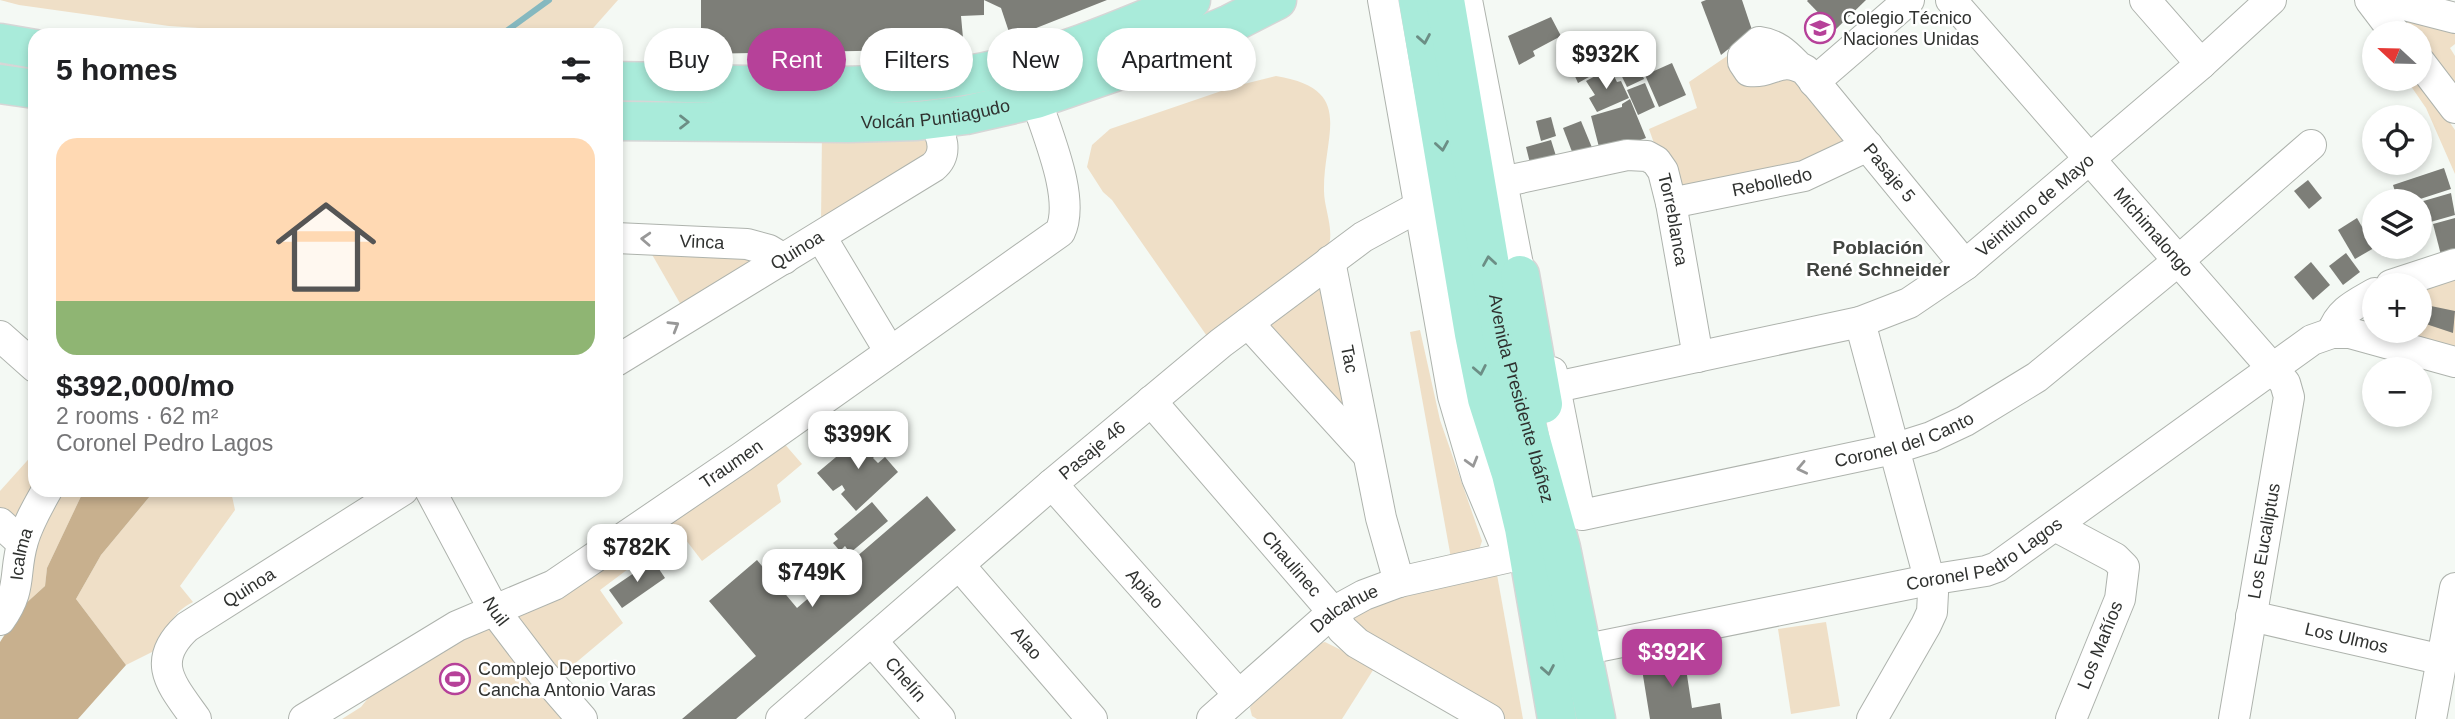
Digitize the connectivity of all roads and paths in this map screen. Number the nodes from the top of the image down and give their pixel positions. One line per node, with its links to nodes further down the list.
1 (1191, 0): 15 (main road, Volcán Puntiagudo)
2 (1277, 0): 27 (main road, Volcán Puntiagudo)
3 (1383, 0): 36 (street)
4 (1418, 0): 19 (main road, one-way to 19)
5 (1445, 0): 19 (main road)
6 (1467, 0): 34 (street, Avenida Presidente Ibáñez)
7 (1909, 0): 32 (street, Pasaje 5)
8 (1951, 0): 33 (street, Michimalongo)
9 (2145, 0): 18 (street)
10 (2271, 0): 18 (street, Veintiuno de Mayo)
11 (2370, 0): 14 (street)
12 (2385, 0): 13 (street)
13 (2455, 18)
14 (2386, 21)
15 (1083, 41)
16 (0, 43): 17 (main road)
17 (28, 48)
18 (2201, 64): 33 (street, Veintiuno de Mayo)
19 (1445, 76): 68 (main road, Avenida Presidente Ibáñez, one-way to 19); 74 (main road, Avenida Presidente Ibáñez, one-way to 74)
20 (2432, 77): 28 (street)
21 (623, 81): 23 (main road, Volcán Puntiagudo)
22 (0, 84): 24 (main road)
23 (860, 85)
24 (28, 88)
25 (887, 91): 29 (main road)
26 (1037, 91): 27 (main road)
27 (1036, 99): 29 (main road, Volcán Puntiagudo); 51 (street, Traumen)
28 (2455, 107)
29 (932, 120): 30 (main road, Volcán Puntiagudo, one-way to 29); 37 (street, Quinoa)
30 (623, 121)
31 (2311, 145): 41 (street, Coronel del Canto)
32 (1868, 146): 35 (street, Rebolledo); 43 (street, Pasaje 5)
33 (2090, 160): 41 (street, Michimalongo); 43 (street, Veintiuno de Mayo)
34 (1502, 182): 35 (street, Torreblanca); 45 (street, Avenida Presidente Ibáñez)
35 (1671, 203): 53 (street, Torreblanca)
36 (1420, 206): 40 (street, Pasaje 46); 69 (street, one-way to 69)
37 (821, 237): 39 (street, Quinoa); 51 (street)
38 (623, 238): 39 (street, Vinca, one-way to 38)
39 (784, 259): 52 (street, Quinoa, one-way to 39)
40 (1330, 261): 48 (street, Pasaje 46); 60 (street, Tac)
41 (2178, 261): 56 (street, Michimalongo); 59 (street, Coronel del Canto)
42 (2455, 264): 44 (street)
43 (1965, 265): 47 (street, Veintiuno de Mayo)
44 (2428, 273)
45 (1520, 275): 57 (street, Avenida Presidente Ibáñez); 68 (main road)
46 (2362, 301): 49 (street, Coronel Pedro Lagos)
47 (1860, 321): 53 (street, Veintiuno de Mayo); 59 (street)
48 (1248, 323): 58 (street, Pasaje 46); 60 (street)
49 (2332, 333): 55 (street); 56 (street, Coronel Pedro Lagos)
50 (0, 336): 54 (street)
51 (890, 352): 75 (street, Traumen)
52 (623, 357)
53 (1698, 357): 57 (street, Veintiuno de Mayo)
54 (28, 361)
55 (2455, 362)
56 (2273, 368): 66 (street, Coronel Pedro Lagos); 77 (street, Los Eucaliptus)
57 (1556, 387): 65 (street, Avenida Presidente Ibáñez)
58 (1151, 401): 61 (street, Pasaje 46); 76 (street, Chaulinec)
59 (1893, 449): 65 (street, Coronel del Canto, one-way to 65); 71 (street)
60 (1368, 455): 72 (street, Tac)
61 (1052, 484): 70 (street, Pasaje 46); 82 (street, Apiao)
62 (41, 497): 67 (street, Icalma)
63 (392, 497): 83 (street, Quinoa)
64 (434, 497): 75 (street, Nuil)
65 (1581, 515)
66 (2055, 526): 71 (street, Coronel Pedro Lagos); 93 (street, Los Mañíos)
67 (11, 533): 78 (street, Icalma)
68 (1561, 548): 80 (main road, Avenida Presidente Ibáñez)
69 (1510, 557): 72 (street, Dalcahue); 74 (main road)
70 (960, 566): 79 (street, Pasaje 46); 88 (street, Alao)
71 (1929, 580): 80 (street, Coronel Pedro Lagos); 92 (street)
72 (1398, 582): 76 (street, Dalcahue)
73 (2455, 588): 81 (street)
74 (1536, 603): 90 (main road, Avenida Presidente Ibáñez, one-way to 90)
75 (494, 610): 84 (street, Traumen); 85 (street, Nuil)
76 (1333, 612): 82 (street, Dalcahue); 89 (street, Chaulinec)
77 (2251, 616): 81 (street, Los Ulmos); 94 (street, Los Eucaliptus)
78 (0, 620)
79 (872, 640): 86 (street, Pasaje 46); 87 (street, Chelín)
80 (1582, 650): 91 (main road, Avenida Presidente Ibáñez)
81 (2443, 660): 95 (street)
82 (1228, 711)
83 (196, 719)
84 (304, 719)
85 (582, 719)
86 (781, 719)
87 (940, 719)
88 (1092, 719)
89 (1489, 719)
90 (1557, 719)
91 (1596, 719)
92 (1872, 719)
93 (2071, 719)
94 (2234, 719)
95 (2431, 719)

